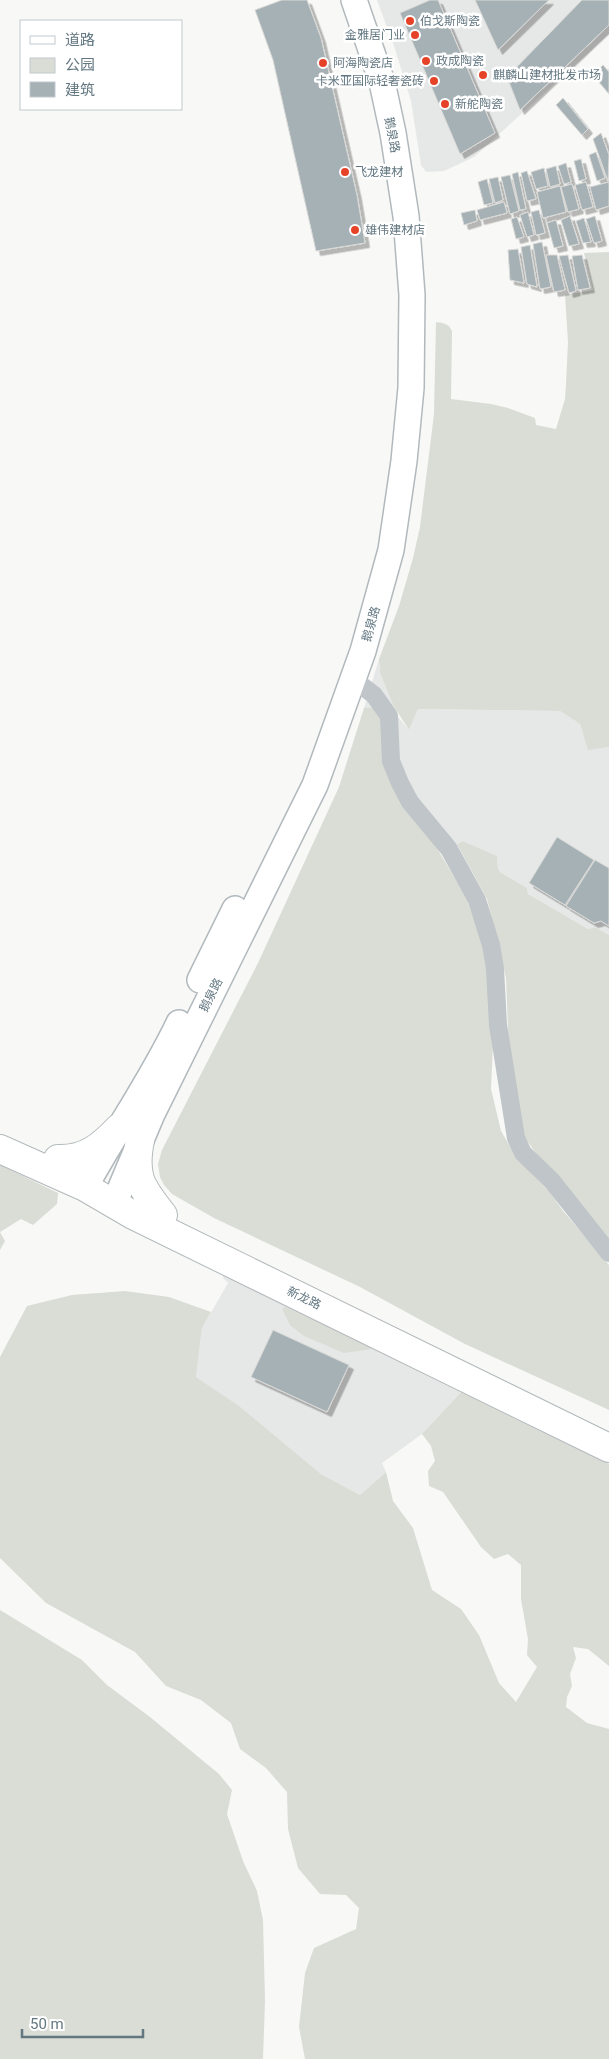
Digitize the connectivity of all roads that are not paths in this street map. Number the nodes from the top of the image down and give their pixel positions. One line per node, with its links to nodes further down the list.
1 (338, 0): 5 (main road, 鹅泉路)
2 (354, 0): 3 (main road, 鹅泉路)
3 (354, 679): 5 (main road, 鹅泉路); 11 (street)
4 (0, 1133): 7 (main road, 新龙路)
5 (130, 1134): 7 (main road); 8 (main road, 鹅泉路); 9 (main road, 鹅泉路); 10 (main road)
6 (0, 1149): 8 (main road, 新龙路)
7 (58, 1159): 8 (main road, 新龙路)
8 (89, 1181): 9 (main road, 新龙路)
9 (117, 1197): 10 (main road, 新龙路); 13 (main road, 新龙路)
10 (163, 1215): 12 (main road, 新龙路)
11 (609, 1253)
12 (609, 1432)
13 (609, 1448)

